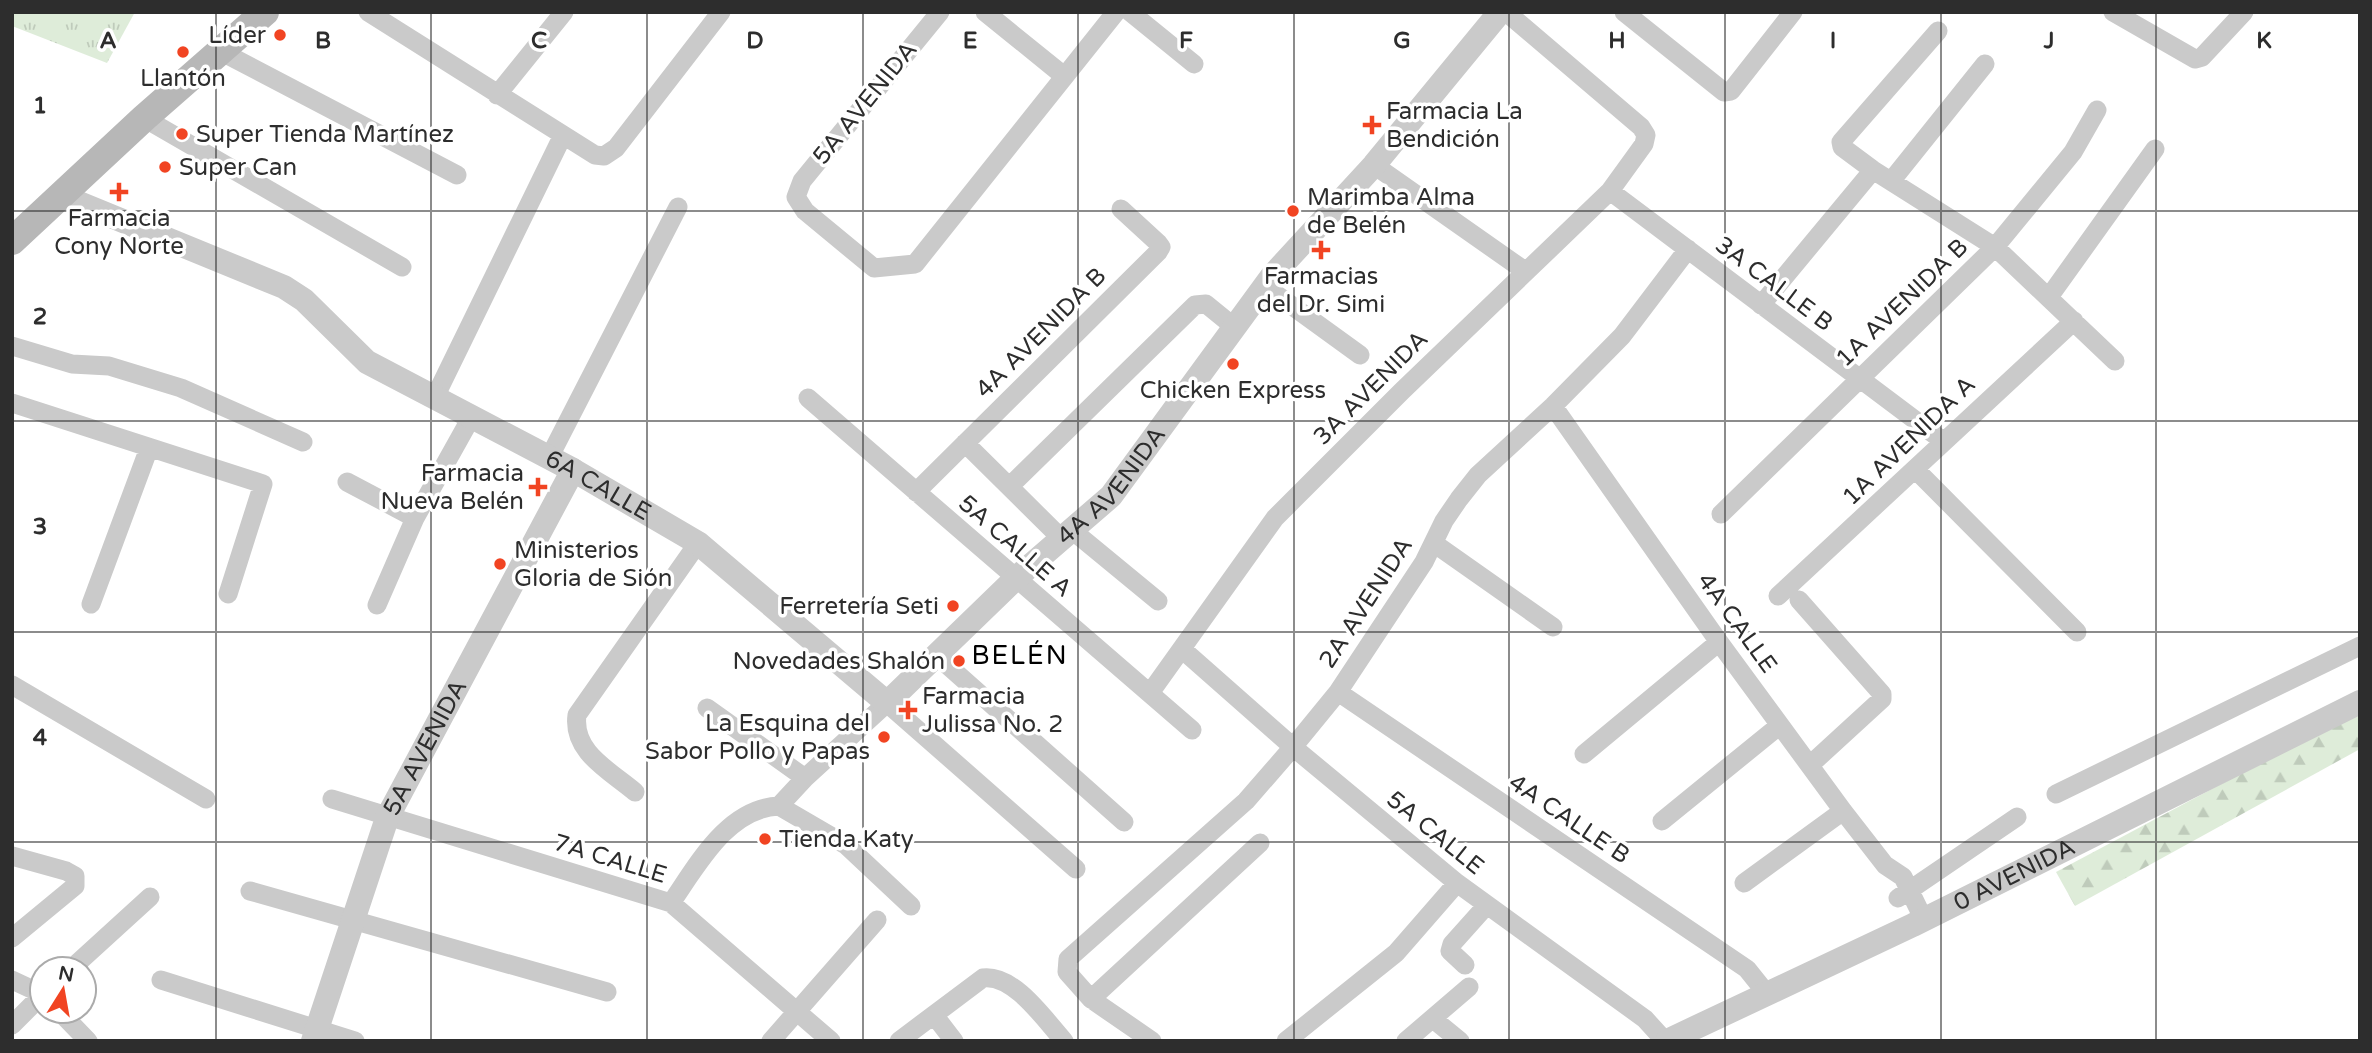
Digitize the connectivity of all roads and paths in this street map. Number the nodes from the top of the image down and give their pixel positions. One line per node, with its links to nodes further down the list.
1 (368, 12): 20 (street)
2 (564, 12): 20 (street)
3 (721, 12): 23 (street)
4 (940, 12): 19 (street, 5A AVENIDA)
5 (985, 12): 19 (street)
6 (1116, 12): 19 (street)
7 (1130, 12): 17 (street)
8 (1500, 12): 25 (street, 4A AVENIDA)
9 (1506, 12): 29 (street, 3A AVENIDA)
10 (1624, 12): 11 (street)
11 (1793, 12)
12 (2113, 12): 13 (street)
13 (2244, 12)
14 (262, 13): 16 (main road)
15 (1938, 31): 26 (street)
16 (222, 52): 22 (main road); 27 (street)
17 (1194, 64)
18 (1986, 64): 28 (street)
19 (1064, 76)
20 (498, 95): 23 (street)
21 (2097, 110): 34 (street, 1A AVENIDA B)
22 (144, 118): 30 (main road); 36 (street)
23 (563, 135): 47 (street)
24 (2155, 149): 39 (street)
25 (1374, 165): 37 (street); 38 (street, 4A AVENIDA)
26 (1873, 170): 28 (street); 40 (street)
27 (457, 175)
28 (1892, 180): 34 (street)
29 (1610, 191): 35 (street, 3A CALLE B); 37 (street, 3A AVENIDA)
30 (62, 196): 33 (main road); 47 (street, 6A CALLE)
31 (678, 207): 56 (street)
32 (1121, 209): 54 (street, 4A AVENIDA B)
33 (17, 231)
34 (1995, 247): 39 (street); 46 (street, 1A AVENIDA B)
35 (1688, 249): 40 (street, 3A CALLE B); 50 (street, 2A AVENIDA)
36 (402, 267)
37 (1525, 271): 78 (street, 3A AVENIDA)
38 (1266, 287): 42 (street, 4A AVENIDA); 44 (street)
39 (2049, 297): 41 (street)
40 (1761, 305): 46 (street, 3A CALLE B)
41 (2074, 321): 45 (street); 52 (street, 1A AVENIDA A)
42 (1233, 326): 60 (street); 64 (street, 4A AVENIDA)
43 (12, 346): 53 (street)
44 (1360, 355)
45 (2115, 360)
46 (1860, 379): 52 (street, 3A CALLE B); 62 (street, 1A AVENIDA B)
47 (435, 397): 51 (street, 6A CALLE)
48 (808, 398): 61 (street, 5A CALLE A)
49 (12, 403): 55 (street)
50 (1553, 406): 66 (street, 2A AVENIDA); 76 (street, 4A CALLE)
51 (472, 416): 56 (street, 6A CALLE); 63 (street)
52 (1943, 441): 58 (street, 1A AVENIDA A)
53 (303, 442)
54 (965, 443): 60 (street); 61 (street, 4A AVENIDA B)
55 (149, 448): 68 (street); 72 (street)
56 (549, 458): 57 (street, 6A CALLE)
57 (573, 470): 65 (street, 6A CALLE); 99 (street, 5A AVENIDA)
58 (1916, 470): 69 (street, 1A AVENIDA A); 75 (street)
59 (347, 482): 63 (street)
60 (1011, 485): 64 (street)
61 (916, 492): 67 (street, 5A CALLE A)
62 (1721, 514)
63 (415, 519): 73 (street)
64 (1067, 535): 67 (street, 4A AVENIDA); 71 (street)
65 (698, 543): 84 (street, 6A CALLE); 92 (street)
66 (1435, 544): 74 (street); 81 (street, 2A AVENIDA)
67 (1014, 579): 79 (street, 4A AVENIDA); 82 (street, 5A CALLE A)
68 (228, 594)
69 (1778, 596)
70 (1799, 600): 90 (street)
71 (1158, 601)
72 (91, 604)
73 (377, 605)
74 (1553, 627)
75 (2077, 632)
76 (1719, 642): 86 (street, 4A CALLE); 89 (street)
77 (2360, 646): 93 (street)
78 (1183, 650): 82 (street, 3A AVENIDA); 88 (street, 5A CALLE)
79 (936, 655): 84 (street, 4A AVENIDA); 101 (street)
80 (12, 685): 94 (street)
81 (1338, 692): 88 (street, 2A AVENIDA); 124 (street, 4A CALLE B)
82 (1150, 693): 87 (street, 5A CALLE A)
83 (2360, 702): 115 (street, 0 AVENIDA)
84 (887, 703): 91 (street, 4A AVENIDA); 104 (street, 6A CALLE)
85 (707, 708): 91 (street)
86 (1780, 725): 90 (street, 4A CALLE); 100 (street)
87 (1192, 730)
88 (1293, 747): 105 (street, 5A CALLE); 125 (street, 2A AVENIDA)
89 (1584, 754)
90 (1810, 765): 97 (street, 4A CALLE)
91 (805, 778): 96 (street, 4A AVENIDA)
92 (635, 792)
93 (2056, 794)
94 (206, 799)
95 (332, 799): 99 (street, 7A CALLE)
96 (779, 806): 110 (street); 112 (street)
97 (1843, 811): 106 (street); 108 (street, 4A CALLE)
98 (2017, 817): 108 (street)
99 (387, 818): 110 (street, 7A CALLE); 114 (street, 5A AVENIDA)
100 (1662, 821)
101 (1124, 822)
102 (1260, 843): 125 (street)
103 (12, 856): 116 (street)
104 (1076, 869)
105 (1457, 883): 111 (street, 5A CALLE); 141 (street)
106 (1744, 883)
107 (250, 891): 114 (street)
108 (1904, 894): 115 (street, 4A CALLE)
109 (150, 898): 117 (street)
110 (671, 903): 127 (street, 7A CALLE)
111 (1486, 905): 118 (street); 144 (street, 5A CALLE)
112 (911, 906)
113 (877, 920): 127 (street)
114 (353, 921): 123 (street); 132 (street, 5A AVENIDA)
115 (1919, 923): 124 (street, 0 AVENIDA)
116 (12, 938)
117 (87, 955)
118 (1465, 965)
119 (12, 980): 122 (street)
120 (161, 980): 132 (street)
121 (1469, 987): 129 (street)
122 (28, 988)
123 (607, 992)
124 (1768, 995): 144 (street, 0 AVENIDA)
125 (1091, 999): 140 (street)
126 (28, 1009): 130 (street)
127 (797, 1010): 135 (street); 136 (street, 7A CALLE)
128 (934, 1015): 137 (street); 138 (street); 139 (street)
129 (1433, 1019): 142 (street); 143 (street)
130 (12, 1025)
131 (73, 1025): 133 (street)
132 (315, 1035): 134 (street)
133 (88, 1041)
134 (355, 1041)
135 (771, 1041)
136 (831, 1041)
137 (899, 1041)
138 (954, 1041)
139 (1064, 1041)
140 (1152, 1041)
141 (1286, 1041)
142 (1406, 1041)
143 (1460, 1041)
144 (1666, 1041)

